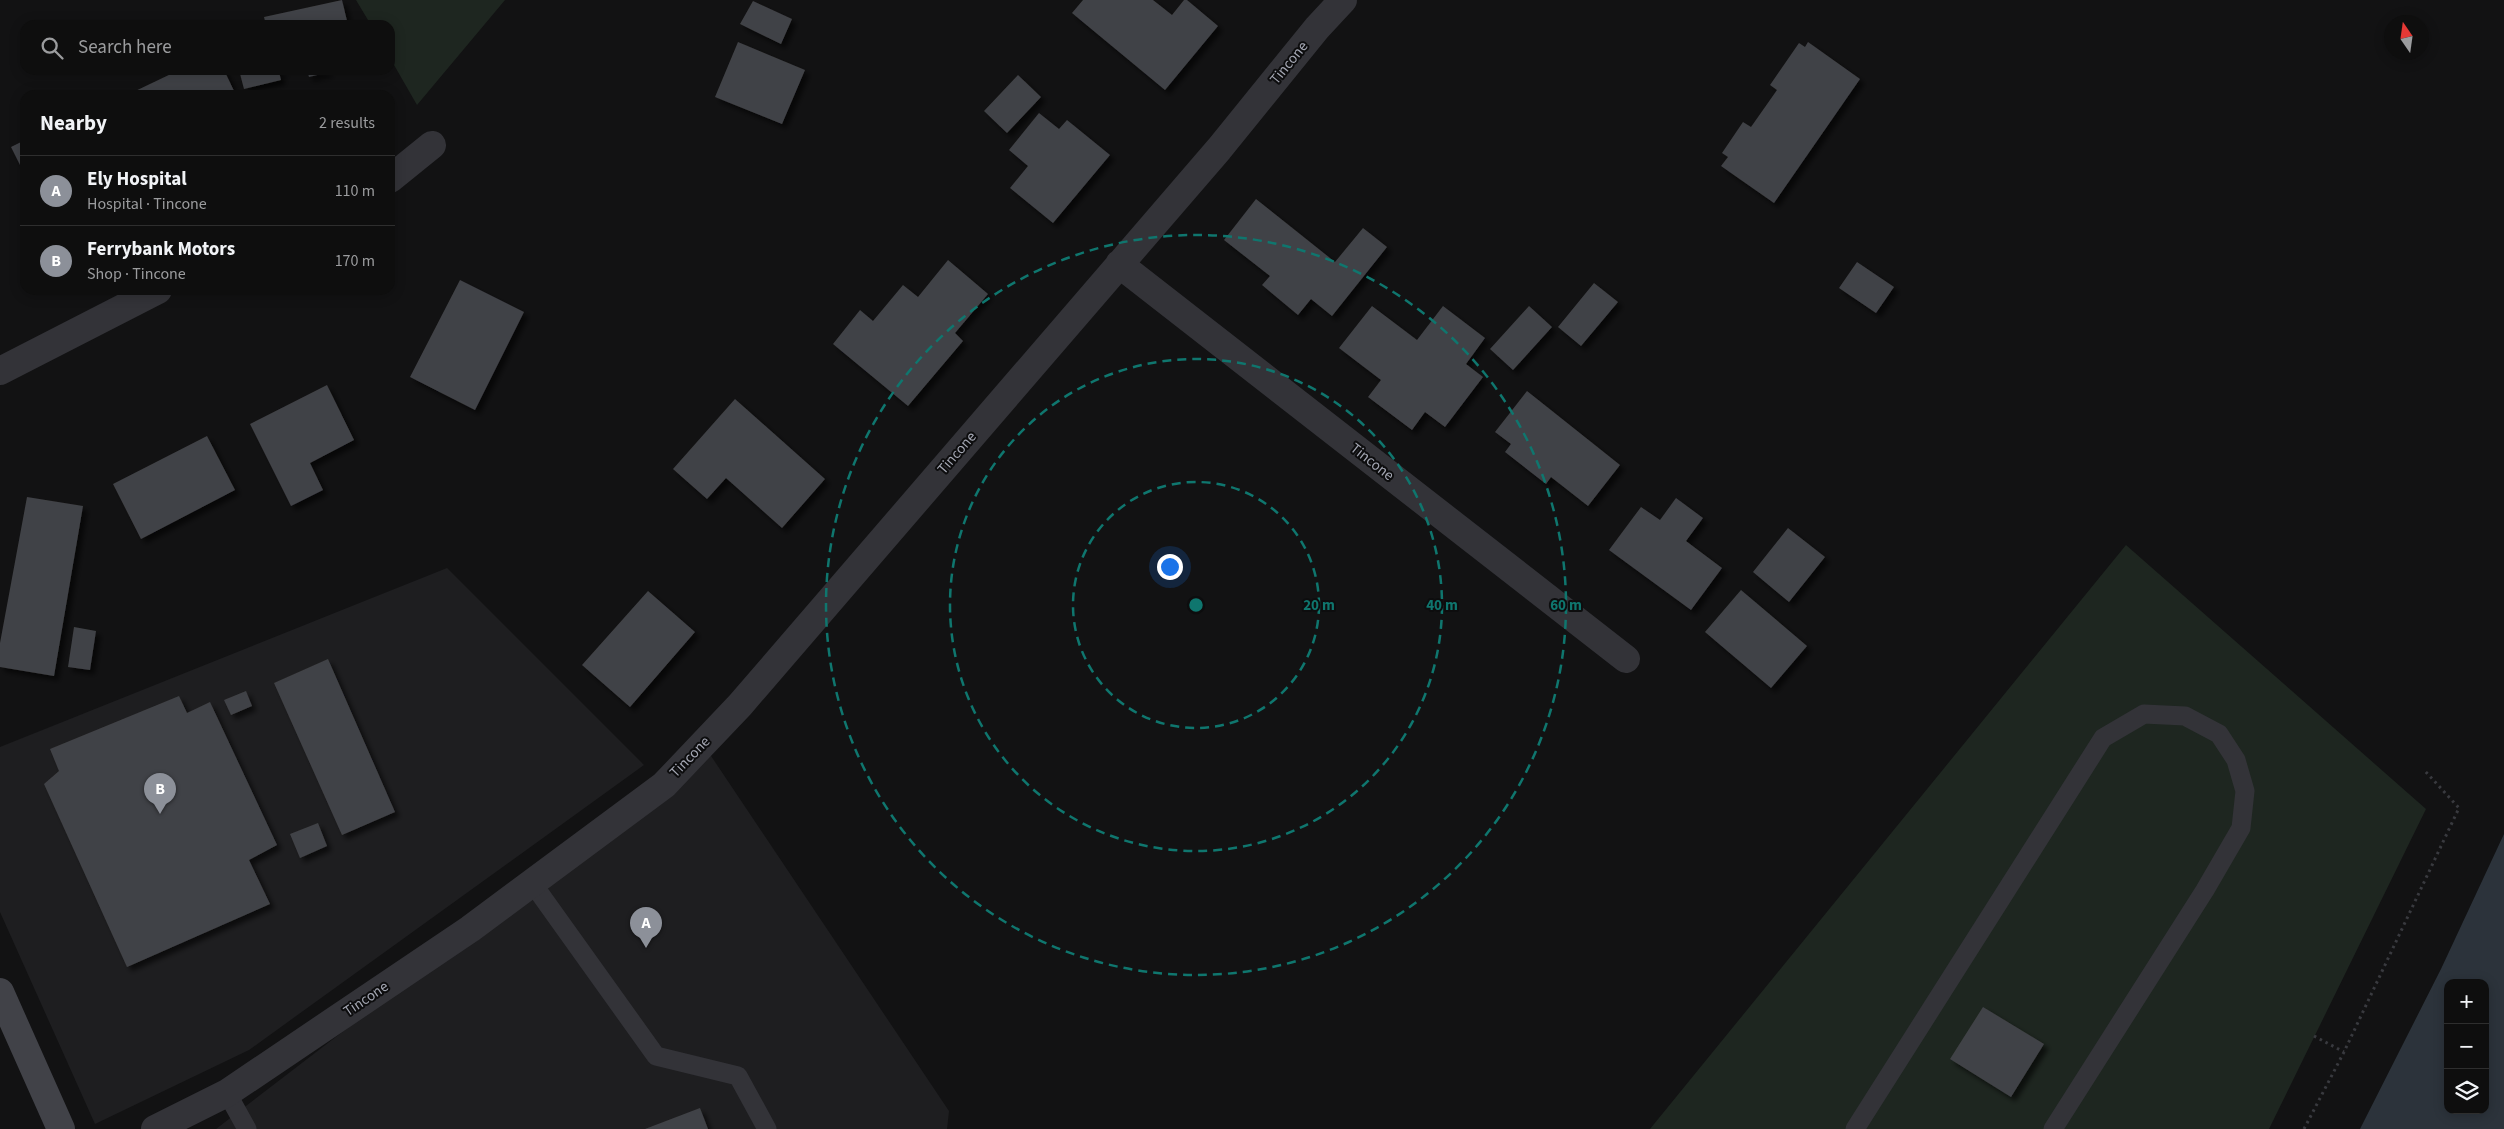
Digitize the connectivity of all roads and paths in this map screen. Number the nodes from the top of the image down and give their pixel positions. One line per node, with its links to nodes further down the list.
1 (1343, 0): 4 (street, Tincone)
2 (432, 144): 3 (street)
3 (395, 175)
4 (1119, 264): 7 (street, Tincone); 9 (street, Tincone)
5 (148, 295): 6 (street)
6 (0, 371)
7 (1626, 659)
8 (2425, 772): 12 (path)
9 (533, 884): 13 (street, Tincone); 17 (lane)
10 (0, 992): 14 (main road)
11 (2314, 1036): 12 (path)
12 (2344, 1052): 20 (path)
13 (227, 1093): 15 (street, Tincone); 16 (lane)
14 (62, 1129)
15 (154, 1129)
16 (248, 1129)
17 (767, 1129)
18 (1855, 1129): 19 (lane)
19 (2053, 1129)
20 (2304, 1129)

